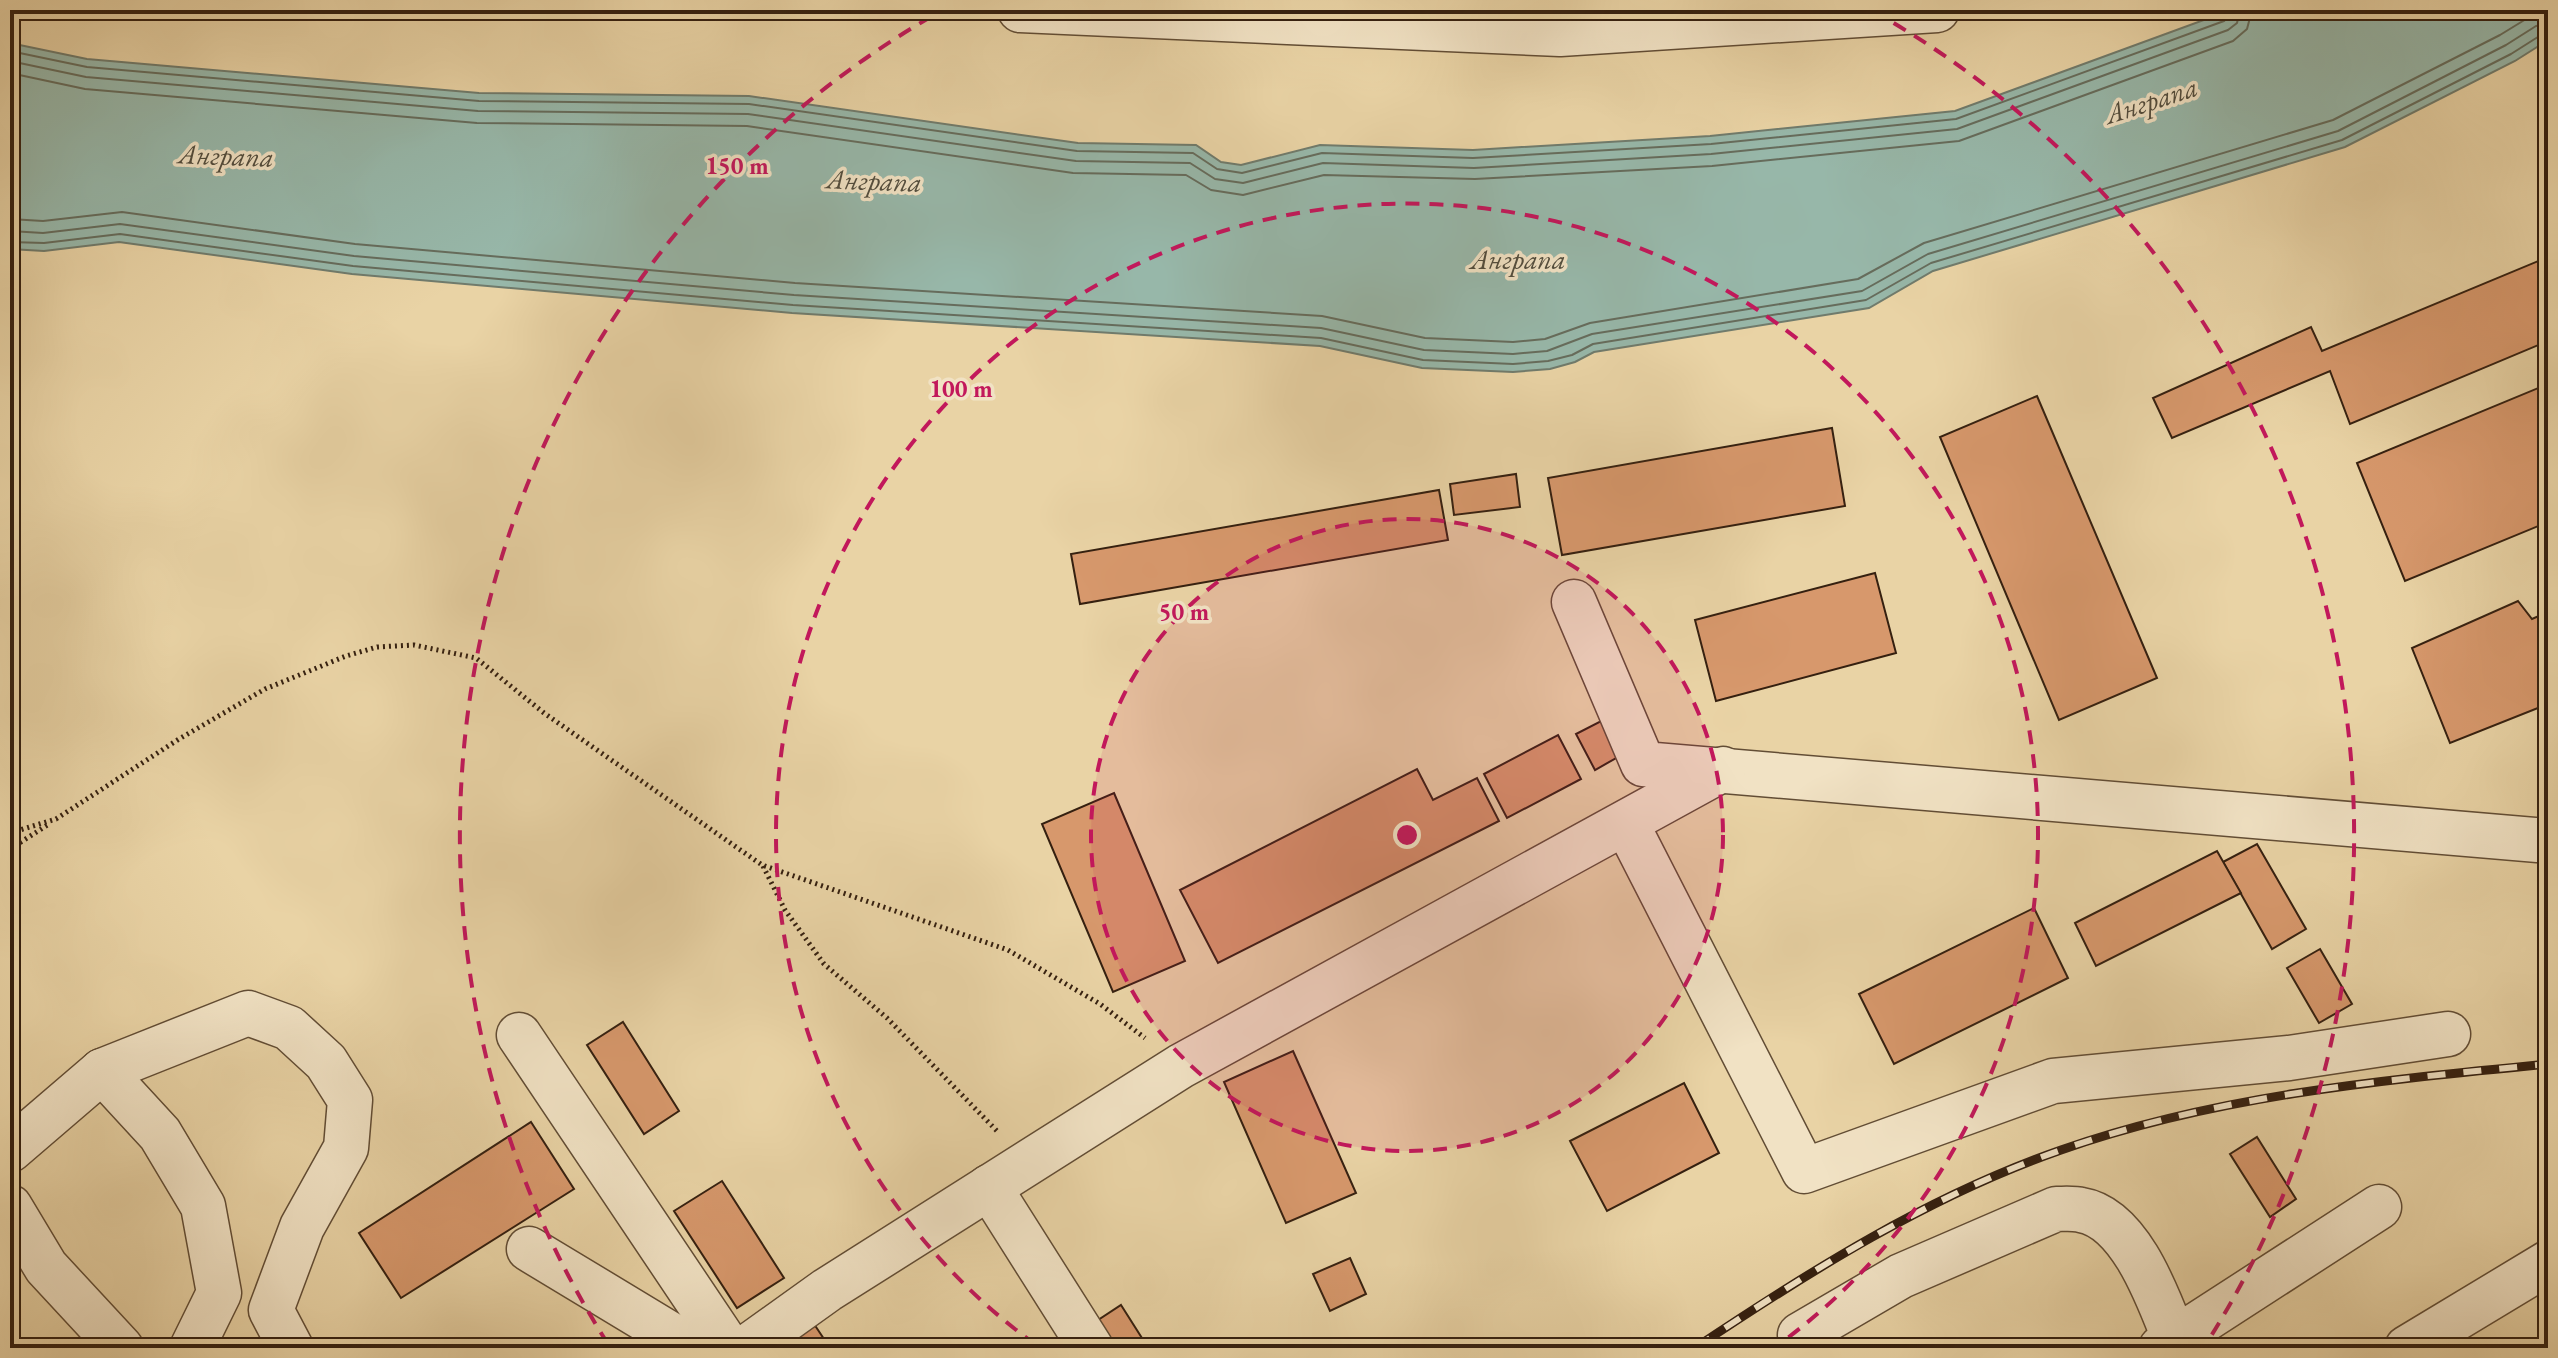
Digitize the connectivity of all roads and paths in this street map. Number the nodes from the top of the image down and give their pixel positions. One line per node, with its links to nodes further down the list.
1 (1020, 10): 2 (street)
2 (1937, 10)
3 (1574, 602): 4 (street)
4 (1723, 769): 6 (street); 8 (street)
5 (56, 819): 7 (path); 9 (path); 10 (path)
6 (1626, 823): 11 (street); 13 (street)
7 (10, 833)
8 (2548, 841)
9 (10, 849)
10 (762, 865): 13 (path); 16 (path)
11 (2448, 1034)
12 (519, 1035): 24 (street)
13 (1181, 1066): 16 (street)
14 (102, 1071): 15 (street); 26 (street); 27 (street)
15 (10, 1150)
16 (1028, 1162): 17 (street)
17 (989, 1187): 28 (street); 29 (street)
18 (10, 1207): 25 (street)
19 (2379, 1207): 22 (street)
20 (529, 1249): 24 (street)
21 (2548, 1263): 30 (street)
22 (2167, 1343): 23 (street)
23 (1796, 1344)
24 (699, 1347)
25 (121, 1348)
26 (192, 1348)
27 (291, 1348)
28 (746, 1348)
29 (1091, 1348)
30 (2407, 1348)

